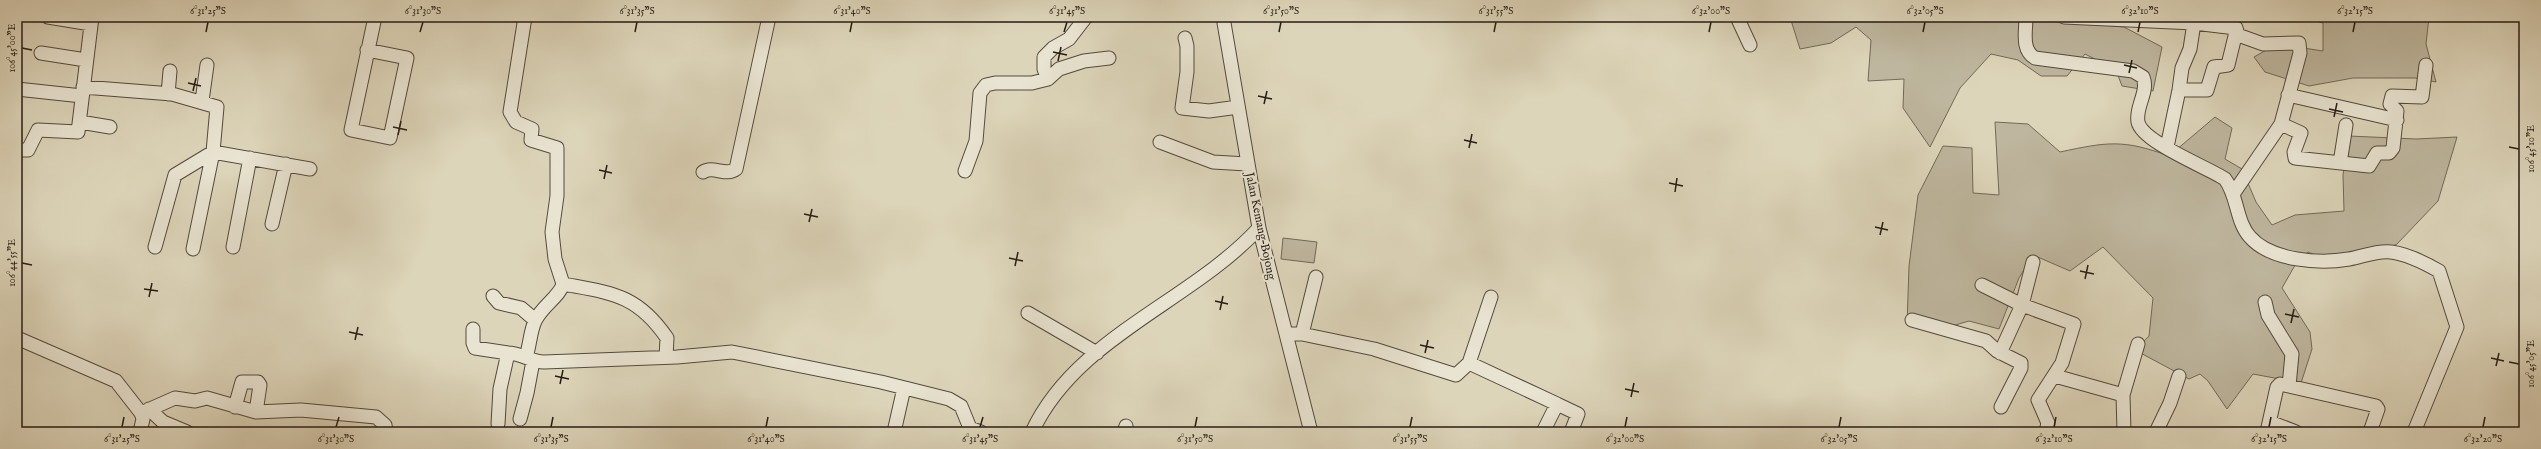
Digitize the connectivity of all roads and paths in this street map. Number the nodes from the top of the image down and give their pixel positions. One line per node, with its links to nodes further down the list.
1 (48, 17): 10 (street)
2 (375, 17): 15 (street)
3 (525, 17): 54 (street)
4 (769, 17): 45 (street)
5 (1086, 17): 22 (street)
6 (1223, 17): 29 (street, Jalan Kemang–Bojong)
7 (1738, 17): 14 (street)
8 (2026, 17): 36 (street)
9 (2064, 17): 11 (street)
10 (91, 20): 18 (street)
11 (2194, 23): 12 (street); 24 (street)
12 (2236, 32): 24 (street); 27 (street)
13 (1185, 38): 29 (street)
14 (1750, 45)
15 (367, 50): 15 (street)
16 (41, 52): 18 (street)
17 (1109, 58): 22 (street)
18 (86, 60): 25 (street)
19 (207, 65): 28 (street)
20 (2426, 65): 30 (street)
21 (170, 71): 26 (street)
22 (1048, 79): 44 (street)
23 (17, 89): 25 (street)
24 (2179, 90): 36 (street)
25 (83, 92): 26 (street); 31 (street)
26 (168, 94): 28 (street)
27 (2288, 95): 30 (street); 32 (street)
28 (202, 101): 38 (street)
29 (1238, 107): 42 (street, Jalan Kemang–Bojong)
30 (2397, 120): 40 (street)
31 (80, 122): 34 (street); 37 (street)
32 (2281, 124): 40 (street); 46 (street)
33 (2346, 125): 40 (street)
34 (110, 127)
35 (1160, 142): 42 (street)
36 (2167, 147): 46 (street)
37 (17, 150)
38 (213, 152): 39 (street); 49 (street); 51 (street)
39 (250, 158): 41 (street); 50 (street)
40 (2340, 163)
41 (286, 164): 43 (street); 47 (street)
42 (1248, 164): 48 (street, Jalan Kemang–Bojong)
43 (310, 169)
44 (965, 171)
45 (703, 172)
46 (2233, 194): 101 (street)
47 (272, 224)
48 (1259, 228): 64 (street, Jalan Kemang–Bojong); 69 (street)
49 (155, 247)
50 (232, 247)
51 (193, 249)
52 (2033, 262): 59 (street)
53 (1316, 277): 65 (street)
54 (564, 284): 61 (street); 71 (street)
55 (1982, 285): 59 (street)
56 (493, 296): 61 (street)
57 (1491, 297): 73 (street)
58 (2265, 302): 76 (street)
59 (2022, 305): 70 (street); 74 (street)
60 (1028, 313): 69 (street)
61 (535, 320): 72 (street)
62 (1912, 320): 70 (street)
63 (473, 329): 68 (street)
64 (1286, 334): 65 (street); 93 (street, Jalan Kemang–Bojong)
65 (1302, 334): 73 (street)
66 (17, 338): 82 (street)
67 (2138, 344): 78 (street)
68 (508, 353): 72 (street); 85 (street)
69 (1097, 353): 92 (street)
70 (2000, 353): 81 (street)
71 (666, 357): 72 (street); 77 (street)
72 (530, 359): 84 (street)
73 (1468, 363): 79 (street)
74 (2055, 376): 78 (street); 96 (street)
75 (2179, 376): 98 (street)
76 (2289, 386): 86 (street); 100 (street)
77 (904, 388): 90 (street); 91 (street)
78 (2123, 395): 97 (street)
79 (1557, 404): 94 (street); 95 (street)
80 (235, 407): 82 (street); 83 (street); 83 (street)
81 (2001, 407)
82 (145, 411): 87 (street); 88 (street)
83 (256, 412): 89 (street)
84 (520, 419)
85 (498, 424)
86 (2269, 427): 99 (street)
87 (140, 432)
88 (187, 432)
89 (386, 432)
90 (894, 432)
91 (980, 432)
92 (1032, 432)
93 (1311, 432)
94 (1543, 432)
95 (1571, 432)
96 (2046, 432)
97 (2124, 432)
98 (2156, 432)
99 (2296, 432)
100 (2370, 432)
101 (2414, 432)

